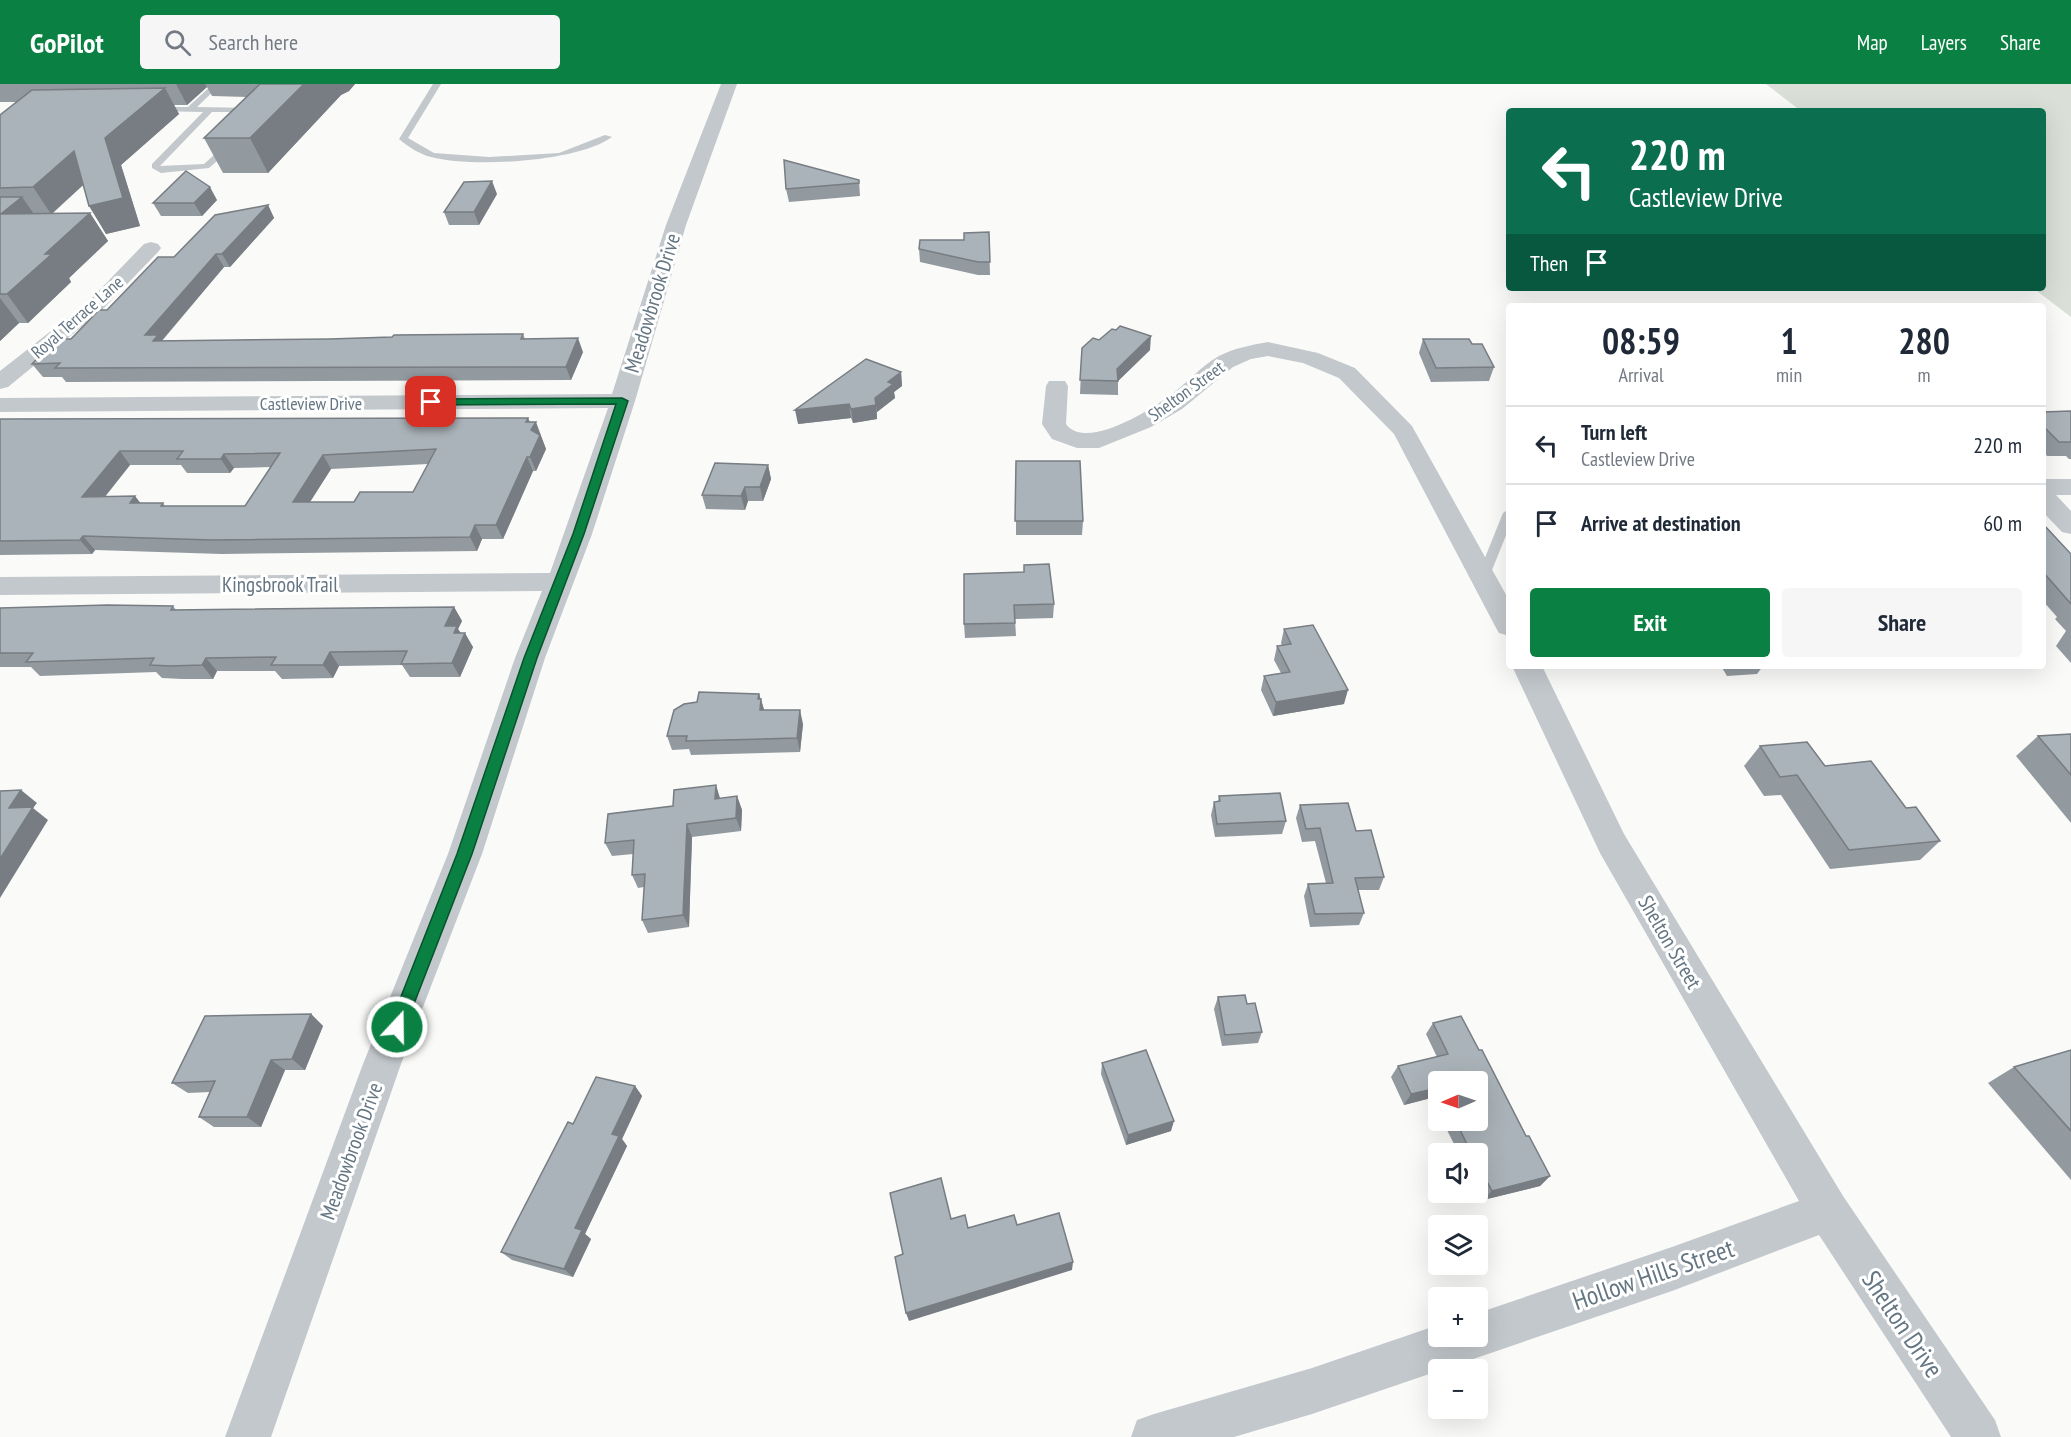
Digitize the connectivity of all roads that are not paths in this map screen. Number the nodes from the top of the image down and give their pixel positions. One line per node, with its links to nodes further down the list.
1 (217, 84): 6 (lane)
2 (437, 84): 8 (lane)
3 (729, 84): 13 (street, Meadowbrook Drive)
4 (211, 108): 6 (lane); 7 (lane); 9 (lane)
5 (142, 109): 6 (lane)
6 (190, 109)
7 (256, 114)
8 (608, 137)
9 (238, 138)
10 (151, 248): 11 (street, Royal Terrace Lane)
11 (0, 382)
12 (1057, 386): 20 (street, Shelton Street)
13 (622, 401): 14 (street, Castleview Drive); 21 (street, Meadowbrook Drive)
14 (0, 405)
15 (2046, 487): 16 (street)
16 (2071, 487)
17 (2046, 500): 19 (street)
18 (1506, 520): 20 (lane)
19 (2071, 526)
20 (1484, 575): 23 (street, Shelton Street)
21 (560, 582): 22 (street, Kingsbrook Trail); 28 (street, Meadowbrook Drive)
22 (0, 586)
23 (1506, 620)
24 (1528, 669): 25 (street, Shelton Street)
25 (1828, 1211): 26 (street, Hollow Hills Street); 30 (street, Shelton Drive)
26 (1488, 1332)
27 (1440, 1347): 29 (street)
28 (248, 1437)
29 (1154, 1437)
30 (1978, 1437)

